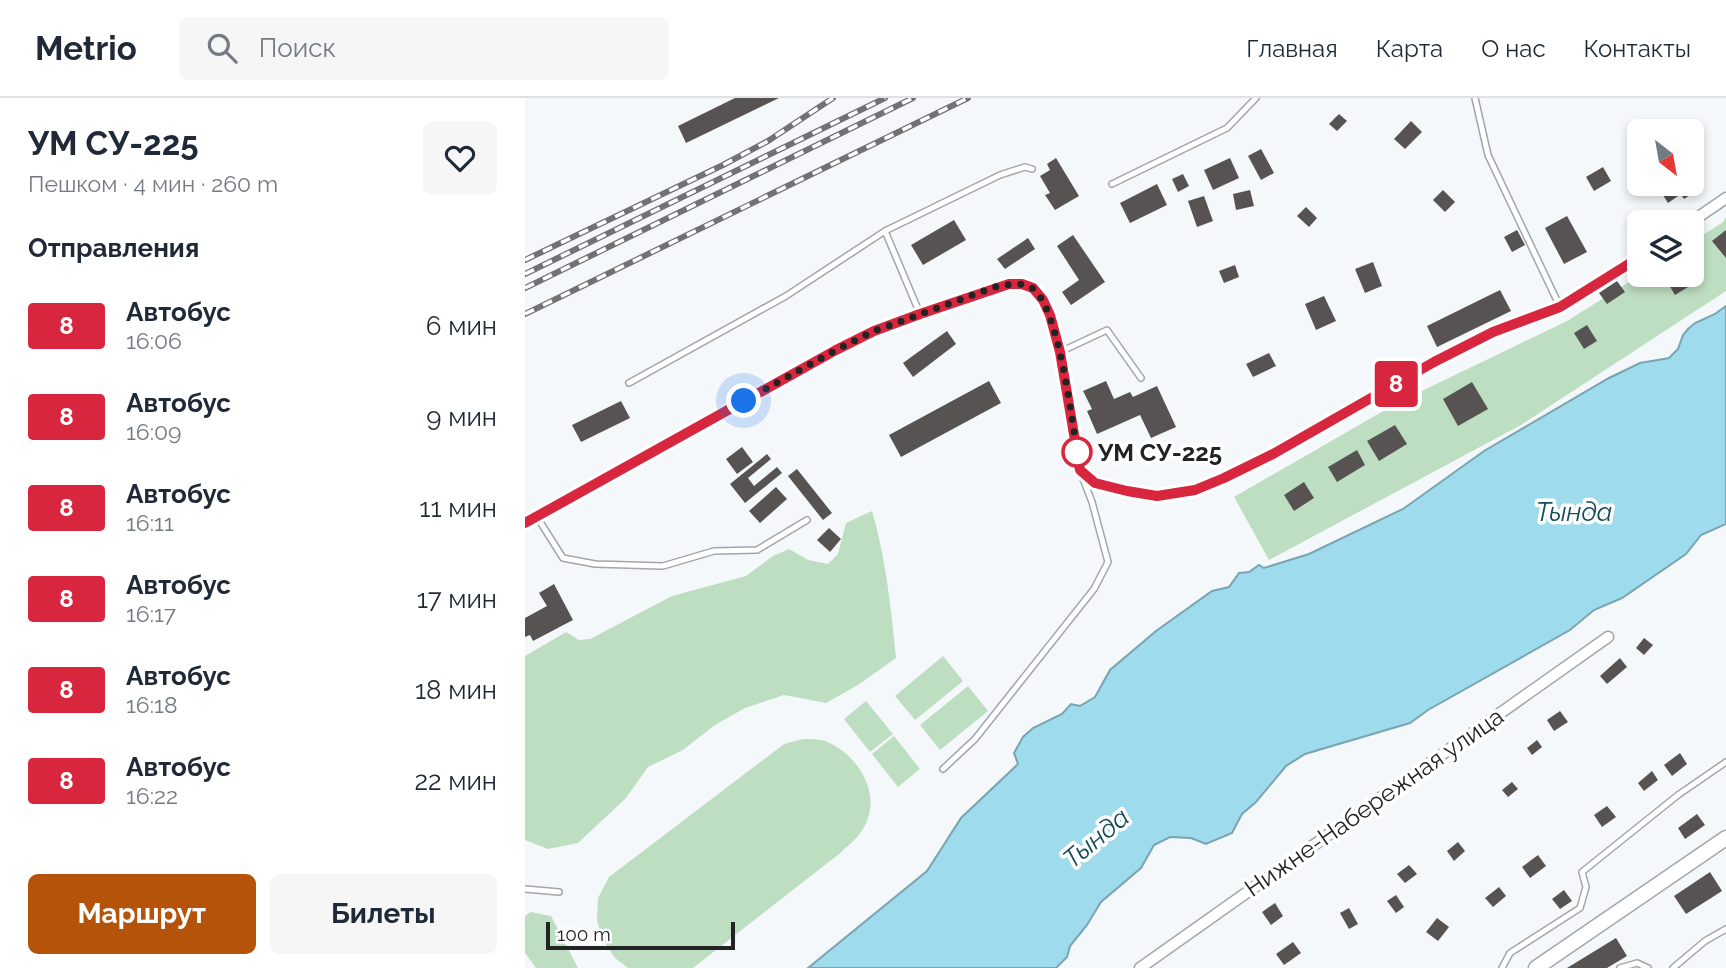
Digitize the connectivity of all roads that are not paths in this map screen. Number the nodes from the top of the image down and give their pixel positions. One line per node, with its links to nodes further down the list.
1 (1256, 98): 4 (lane)
2 (1475, 98): 9 (lane)
3 (1032, 169): 7 (lane)
4 (1112, 184)
5 (1726, 198): 6 (street)
6 (1704, 213)
7 (885, 231): 10 (lane); 13 (lane)
8 (1627, 265): 9 (street)
9 (1560, 307): 14 (street)
10 (920, 314): 11 (street); 15 (street)
11 (1060, 352): 12 (lane); 14 (street)
12 (1141, 379)
13 (629, 383)
14 (1080, 470): 20 (lane)
15 (537, 517): 16 (lane); 17 (street)
16 (807, 520)
17 (525, 523)
18 (1608, 637): 25 (street, Нижне-Набережная улица)
19 (1726, 762): 26 (lane)
20 (943, 769)
21 (1726, 838): 27 (street)
22 (525, 890): 23 (lane)
23 (559, 892)
24 (1726, 929): 30 (lane)
25 (1140, 968)
26 (1502, 968)
27 (1536, 968)
28 (1620, 968): 29 (lane)
29 (1648, 968)
30 (1672, 968)

